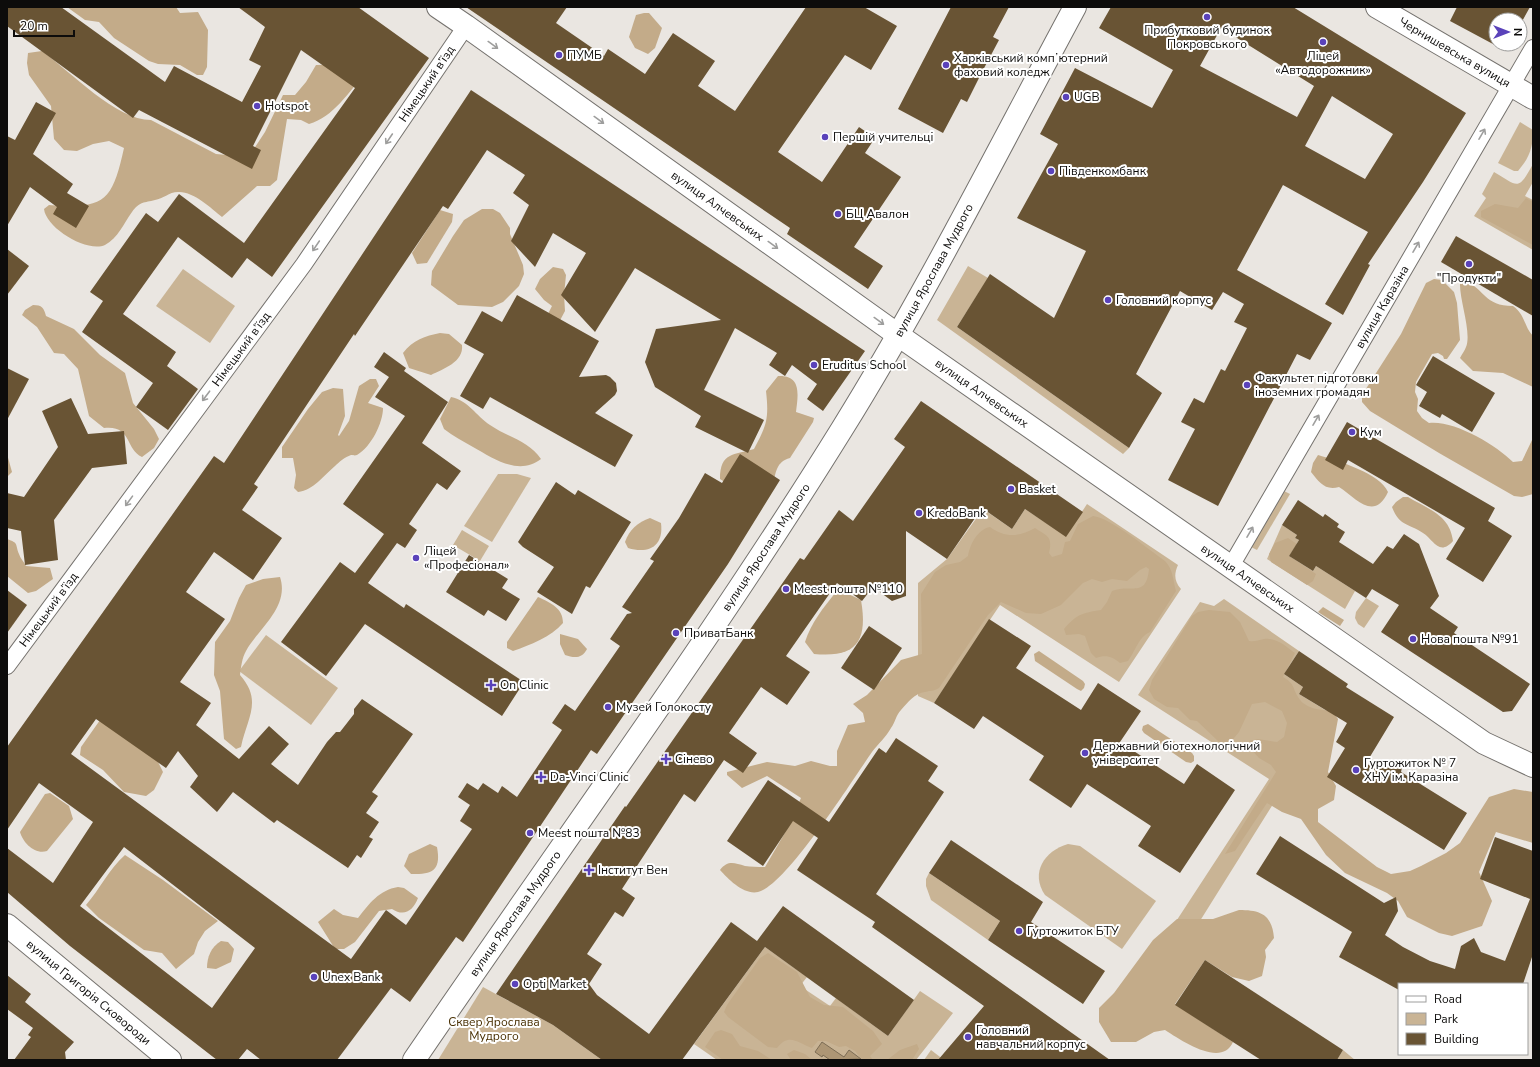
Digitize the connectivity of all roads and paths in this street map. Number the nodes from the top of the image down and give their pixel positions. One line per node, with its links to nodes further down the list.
1 (438, 7): 4 (street, вулиця Алчевських)
2 (1075, 7): 8 (street, вулиця Ярослава Мудрого)
3 (1377, 7): 6 (street, Чернишевська вулиця)
4 (466, 26): 8 (street, вулиця Алчевських, one-way to 8); 10 (street, Німецький в’їзд, one-way to 10)
5 (1533, 48): 6 (street, вулиця Каразіна)
6 (1510, 85): 7 (street, Чернишевська вулиця); 9 (street, вулиця Каразіна, one-way to 6)
7 (1533, 98)
8 (898, 335): 9 (street, вулиця Алчевських); 14 (street, вулиця Ярослава Мудрого)
9 (1231, 566): 11 (street, вулиця Алчевських)
10 (7, 666)
11 (1532, 763)
12 (7, 925): 13 (street, вулиця Григорія Сковороди)
13 (170, 1060)
14 (414, 1060)

